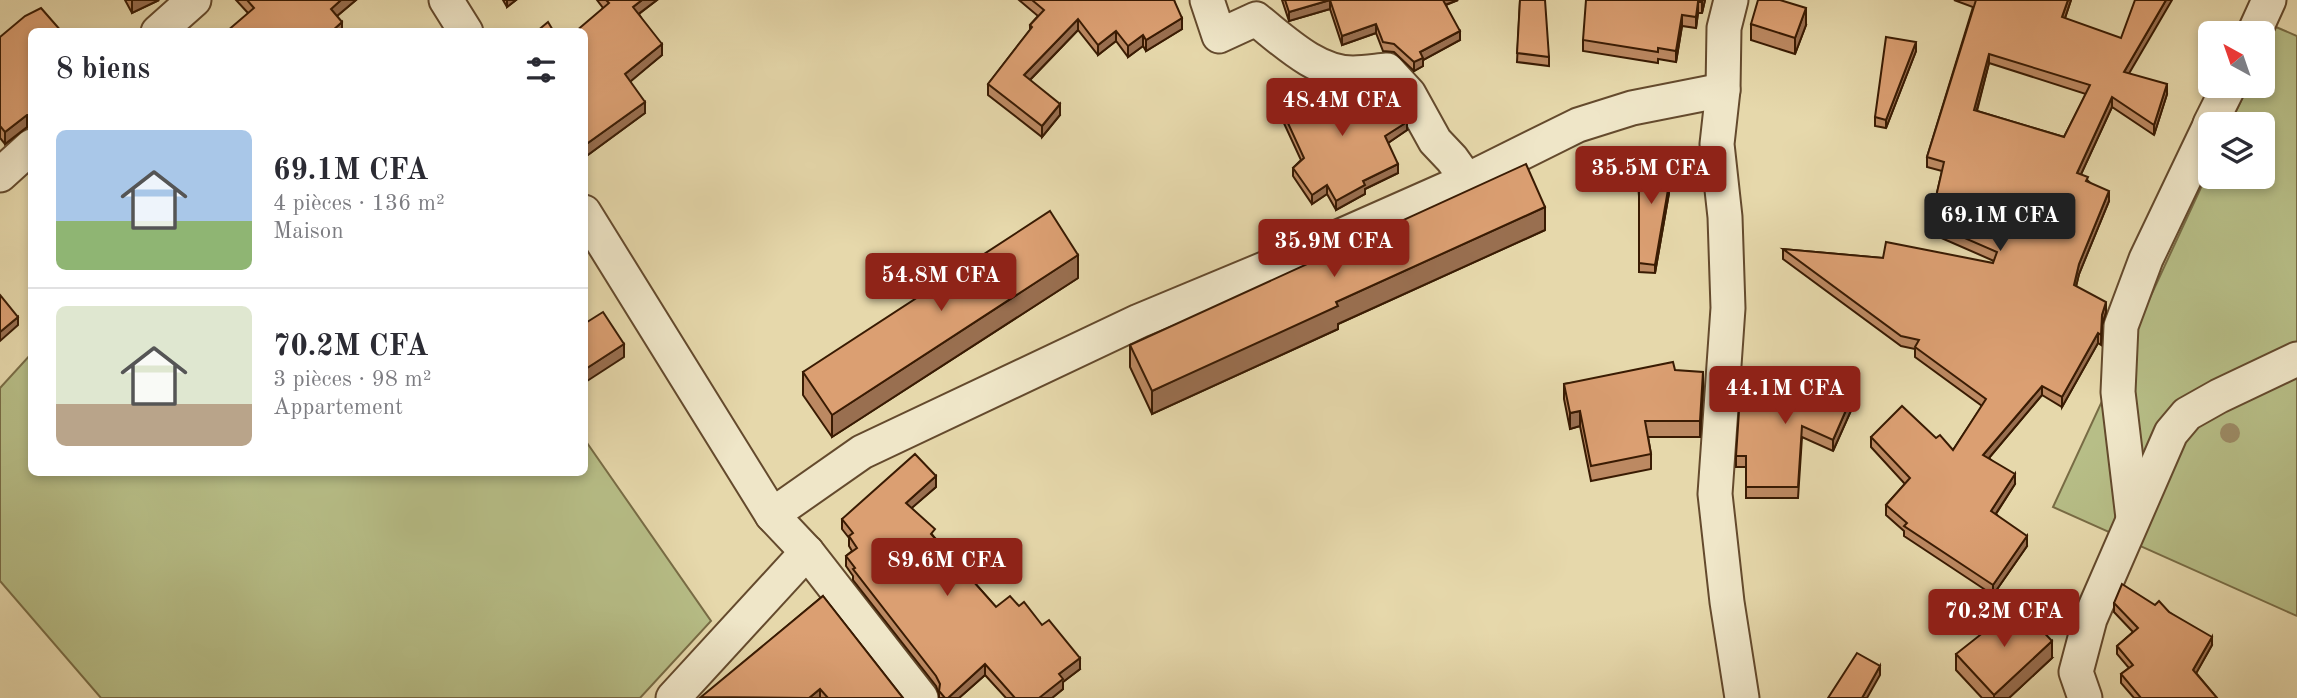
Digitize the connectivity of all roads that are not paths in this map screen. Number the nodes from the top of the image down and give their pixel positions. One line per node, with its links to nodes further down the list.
1 (194, 0): 7 (street)
2 (446, 0): 8 (street)
3 (1206, 0): 13 (street)
4 (1731, 0): 9 (street)
5 (2269, 0): 6 (street)
6 (2259, 21)
7 (162, 28)
8 (464, 28)
9 (1723, 90): 13 (street); 21 (street)
10 (2198, 149): 17 (street)
11 (28, 150): 12 (street)
12 (0, 175)
13 (1467, 180): 16 (street)
14 (588, 218): 16 (street)
15 (2297, 359): 17 (street)
16 (772, 515): 18 (street)
17 (2133, 519): 22 (street)
18 (807, 552): 19 (street); 20 (street)
19 (673, 698)
20 (921, 698)
21 (1742, 698)
22 (2085, 698)

